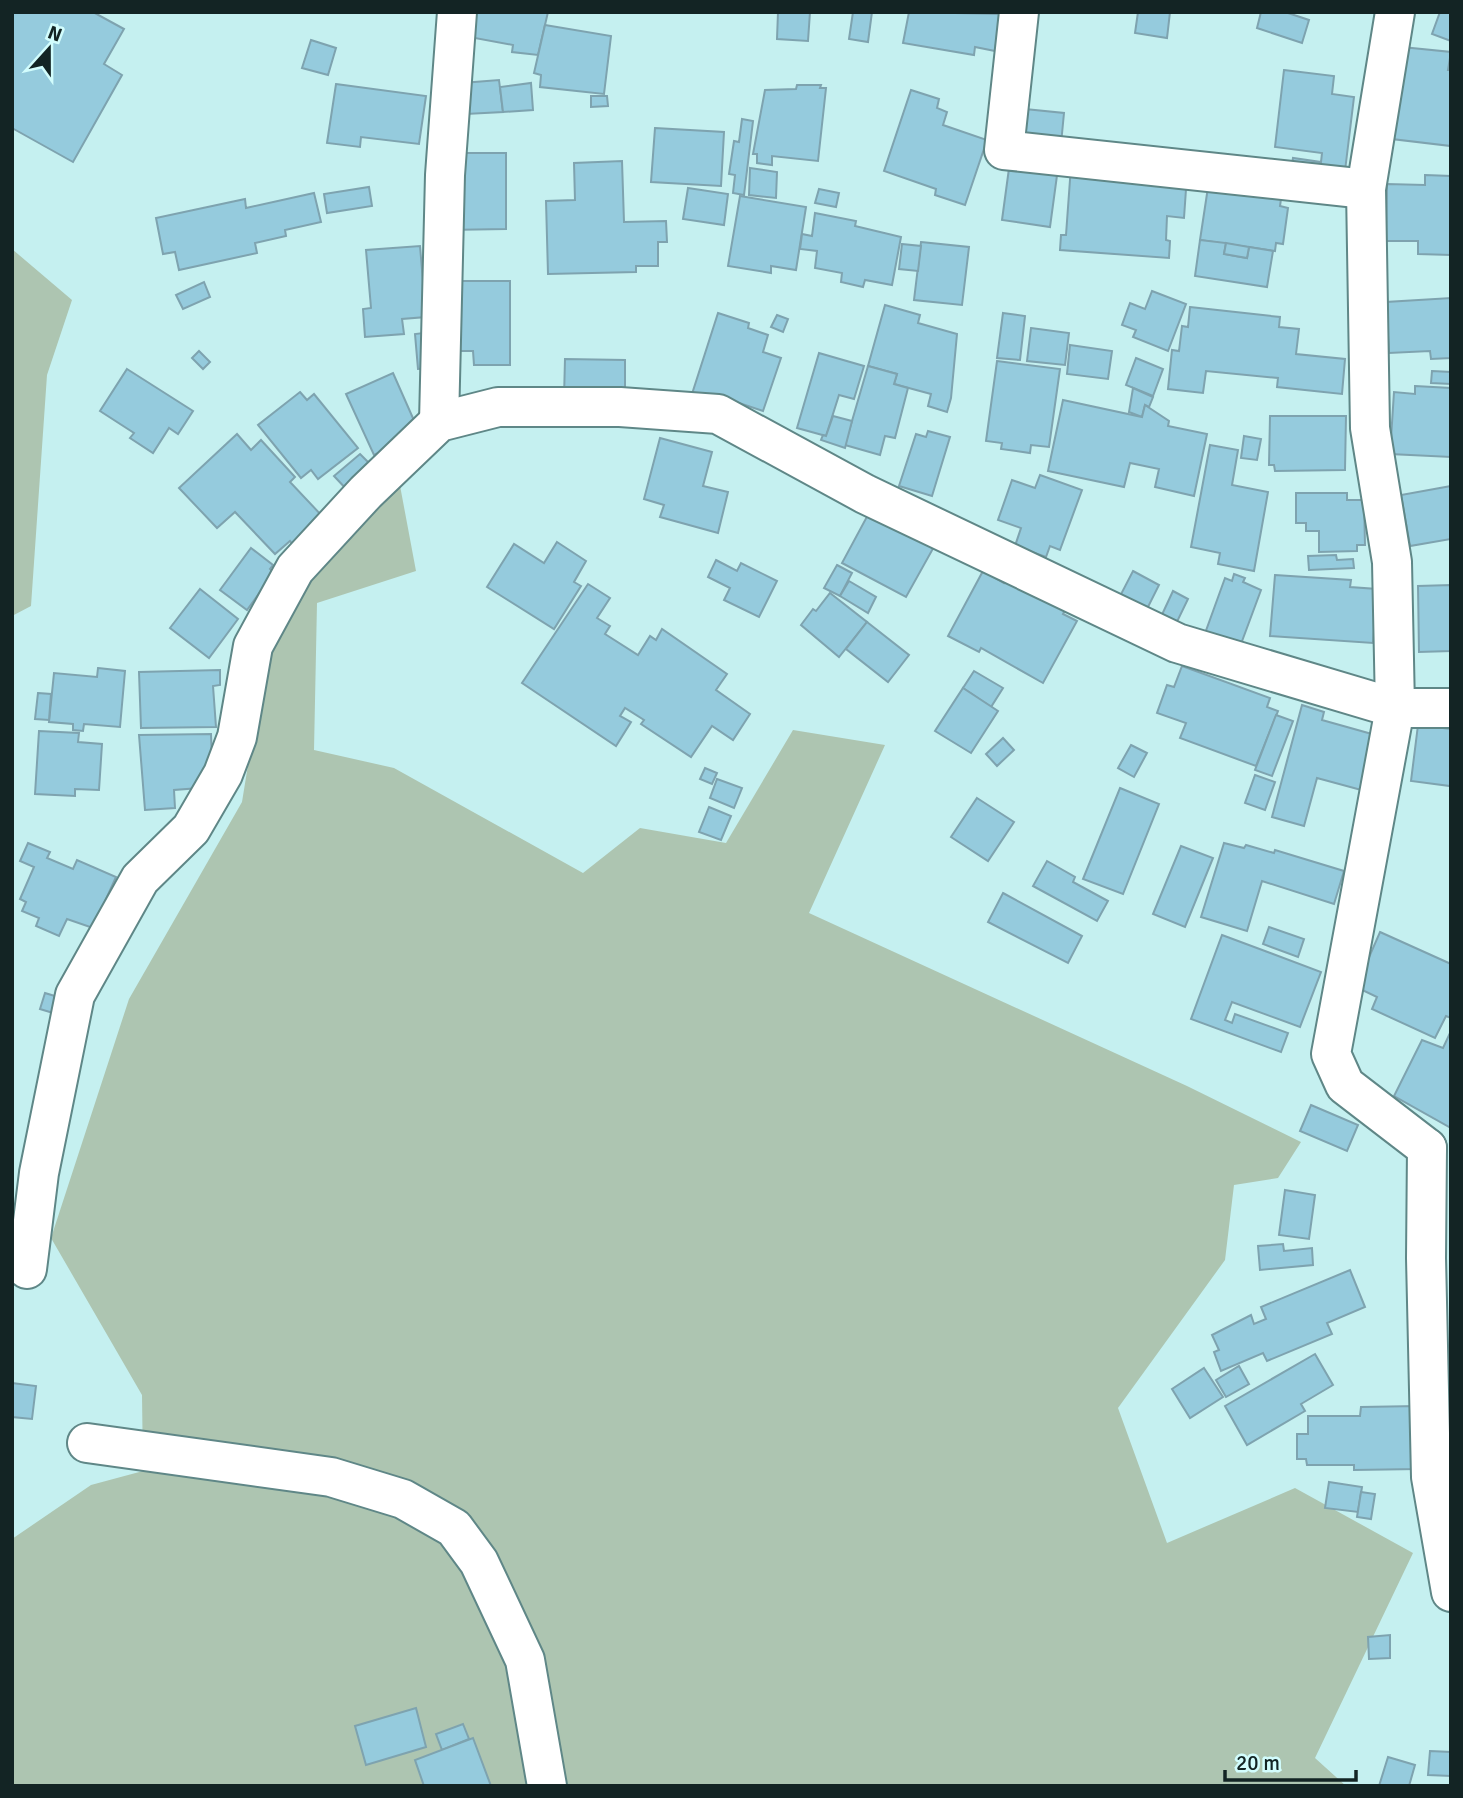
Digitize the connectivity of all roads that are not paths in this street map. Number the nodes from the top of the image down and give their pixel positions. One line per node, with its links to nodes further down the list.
1 (457, 12): 5 (street)
2 (1019, 12): 4 (street)
3 (1395, 12): 4 (street)
4 (1366, 189): 6 (street)
5 (439, 422): 6 (street); 9 (street)
6 (1395, 708): 7 (street); 8 (street)
7 (1451, 708)
8 (1439, 1144): 11 (street)
9 (27, 1269)
10 (87, 1443): 12 (street)
11 (1451, 1592)
12 (547, 1786)

